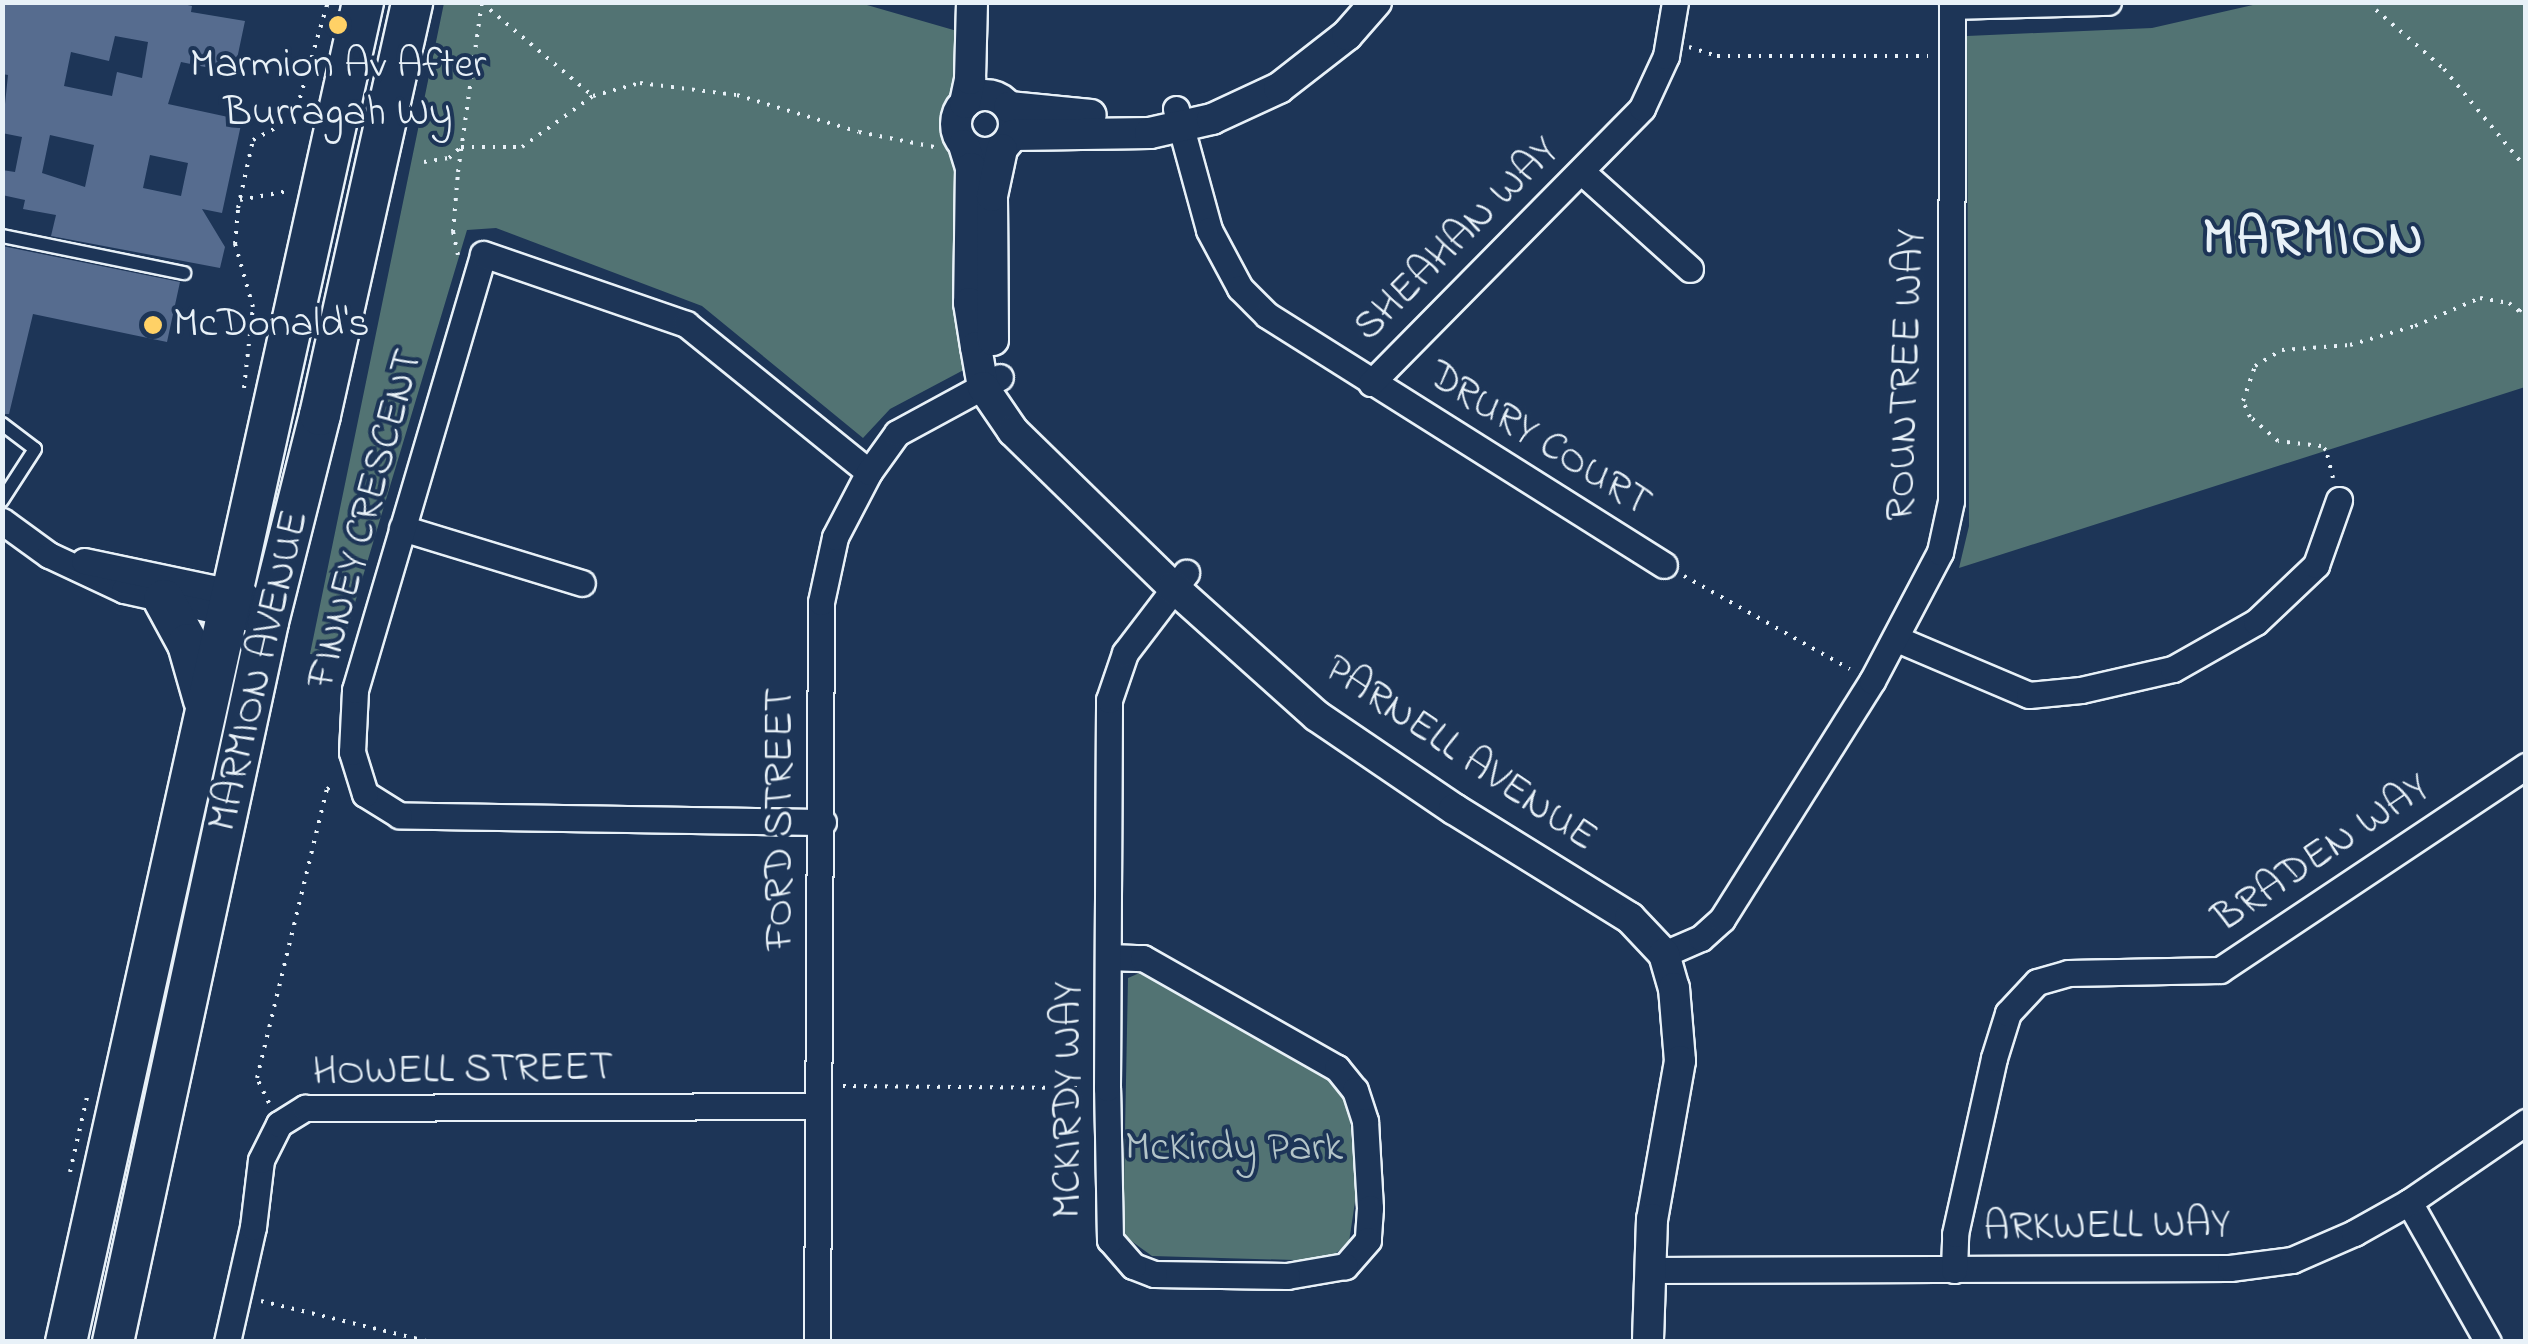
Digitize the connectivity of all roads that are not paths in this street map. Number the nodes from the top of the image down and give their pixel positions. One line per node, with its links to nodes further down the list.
1 (364, 2): 31 (highway, MARMION AVENUE)
2 (412, 2): 32 (highway, MARMION AVENUE)
3 (972, 2): 10 (street, PARNELL AVENUE)
4 (989, 2): 12 (street, PARNELL AVENUE)
5 (1350, 2): 11 (street)
6 (1376, 2): 11 (street)
7 (1675, 2): 14 (street, SHEAHAN WAY)
8 (2108, 2): 9 (street)
9 (1952, 4): 33 (street, ROUNTREE WAY)
10 (964, 103): 12 (street); 13 (street, PARNELL AVENUE)
11 (1179, 118): 12 (street); 19 (street, SHEAHAN WAY)
12 (1007, 123): 13 (street); 18 (street, PARNELL AVENUE)
13 (967, 159): 18 (street, PARNELL AVENUE)
14 (1582, 172): 16 (street); 19 (street, SHEAHAN WAY)
15 (2, 236): 17 (lane)
16 (1690, 270)
17 (184, 274)
18 (992, 382): 21 (street, FORD STREET); 28 (street, PARNELL AVENUE)
19 (1371, 383): 27 (street, DRURY COURT)
20 (2, 424): 22 (lane)
21 (868, 472): 25 (street, FINNEY CRESCENT); 36 (street, FORD STREET)
22 (2, 500)
23 (2339, 500): 33 (street)
24 (2, 521): 26 (street)
25 (402, 528): 29 (street); 36 (street, FINNEY CRESCENT)
26 (50, 555): 30 (street); 31 (street)
27 (1664, 565)
28 (1180, 580): 37 (street, PARNELL AVENUE); 38 (street, MCKIRDY WAY)
29 (582, 584)
30 (164, 600): 31 (street); 34 (highway)
31 (229, 602): 32 (street); 34 (highway, MARMION AVENUE)
32 (271, 612): 45 (highway, MARMION AVENUE)
33 (1897, 639): 37 (street, ROUNTREE WAY)
34 (205, 704): 44 (highway, MARMION AVENUE)
35 (2526, 766): 43 (street, BRADEN WAY)
36 (823, 822): 39 (street, FORD STREET)
37 (1669, 952): 42 (street, PARNELL AVENUE)
38 (1108, 957): 38 (street, MCKIRDY WAY)
39 (818, 1096): 46 (street, HOWELL STREET); 47 (street, FORD STREET)
40 (2526, 1122): 41 (street, ARKWELL WAY)
41 (2409, 1202): 43 (street, ARKWELL WAY); 50 (street)
42 (1660, 1269): 43 (street, ARKWELL WAY); 48 (street, PARNELL AVENUE); 49 (street, PARNELL AVENUE)
43 (1954, 1270)
44 (66, 1342)
45 (113, 1342)
46 (227, 1342)
47 (817, 1342)
48 (1648, 1342)
49 (1667, 1342)
50 (2488, 1342)

